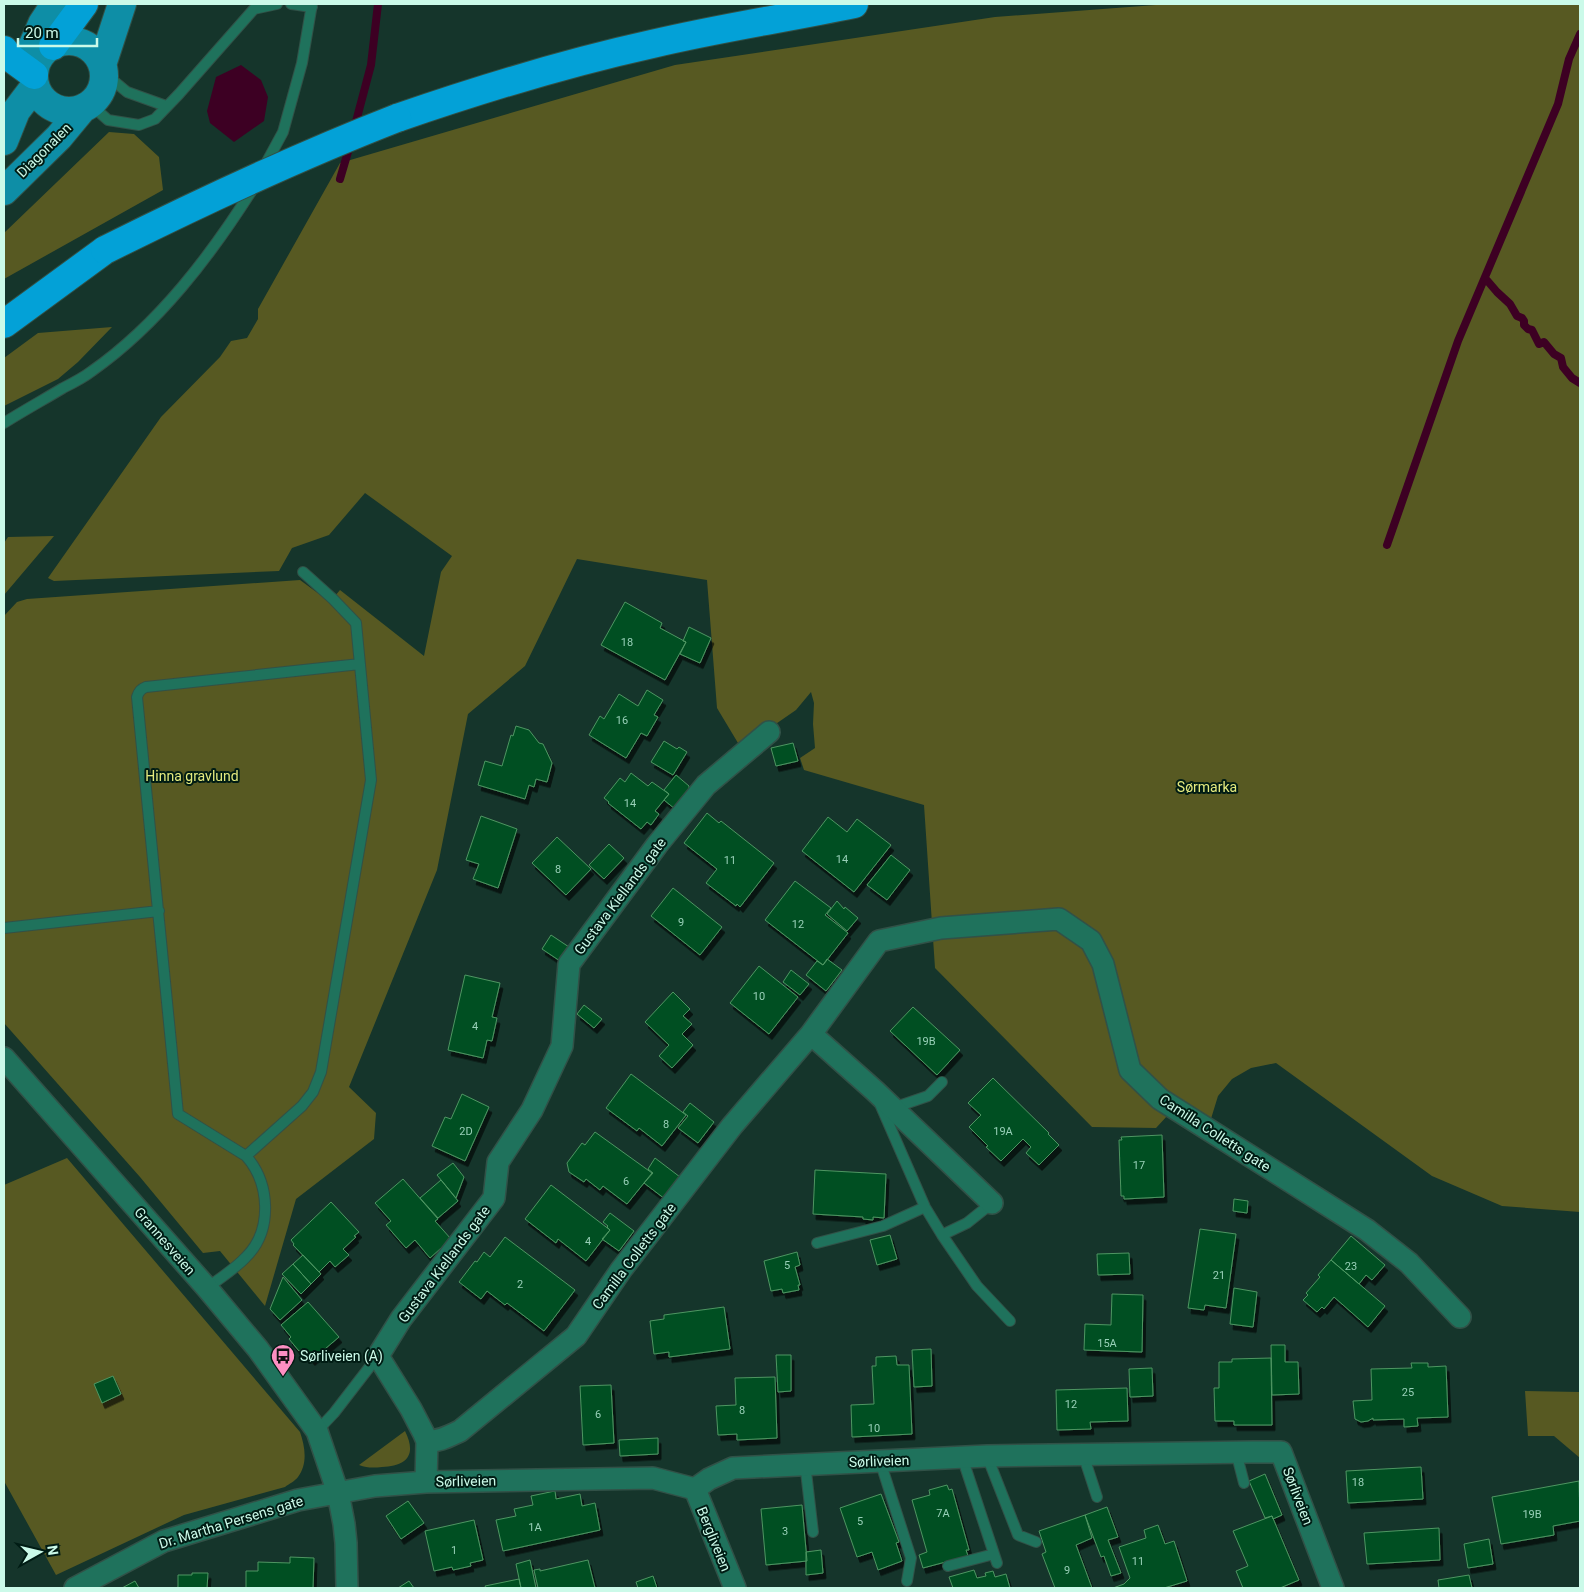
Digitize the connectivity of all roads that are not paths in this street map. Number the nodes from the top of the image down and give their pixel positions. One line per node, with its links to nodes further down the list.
1 (55, 4): 11 (main road)
2 (84, 4): 8 (highway)
3 (122, 4): 10 (main road)
4 (276, 4): 13 (lane)
5 (292, 4): 7 (lane)
6 (854, 4): 16 (highway, bridge)
7 (312, 5): 19 (lane)
8 (52, 46): 10 (main road); 11 (main road)
9 (4, 50): 11 (highway)
10 (102, 68): 12 (main road); 13 (lane)
11 (35, 77): 12 (main road); 14 (main road)
12 (86, 106): 13 (lane); 15 (main road, Diagonalen)
13 (166, 106)
14 (4, 141)
15 (4, 190)
16 (105, 250): 17 (highway); 18 (highway)
17 (4, 302)
18 (4, 324)
19 (4, 423)
20 (303, 572): 21 (lane)
21 (360, 664): 23 (lane); 30 (lane)
22 (769, 732): 38 (street, Gustava Kiellands gate)
23 (158, 911): 24 (lane); 30 (lane)
24 (4, 928)
25 (810, 1034): 28 (street); 36 (street, Camilla Colletts gate); 40 (street, Camilla Colletts gate)
26 (4, 1058): 35 (street, Grannesveien)
27 (942, 1082): 29 (lane)
28 (875, 1091): 29 (street); 32 (lane)
29 (892, 1108): 31 (street)
30 (246, 1156): 35 (lane)
31 (992, 1203): 33 (lane)
32 (925, 1207): 33 (lane); 34 (lane)
33 (942, 1235): 37 (lane)
34 (817, 1243)
35 (207, 1288): 39 (street, Grannesveien)
36 (1460, 1317)
37 (1010, 1321)
38 (378, 1356): 39 (lane); 40 (street)
39 (317, 1431): 50 (street, Grannesveien)
40 (427, 1441): 47 (street)
41 (1236, 1452): 42 (street, Sørliveien); 48 (lane); 59 (street, Sørliveien)
42 (1083, 1454): 43 (street, Sørliveien); 51 (lane)
43 (987, 1456): 44 (street, Sørliveien); 53 (lane)
44 (962, 1457): 45 (street, Sørliveien); 54 (lane)
45 (880, 1461): 46 (street, Sørliveien); 55 (lane)
46 (806, 1463): 49 (street, Sørliveien); 52 (lane)
47 (426, 1482): 49 (street, Sørliveien); 50 (street, Sørliveien)
48 (1244, 1483)
49 (694, 1489): 58 (street, Bergliveien)
50 (338, 1493): 56 (street, Dr. Martha Persens gate); 57 (street, Grannesveien)
51 (1096, 1497)
52 (813, 1532)
53 (1036, 1542)
54 (948, 1566)
55 (907, 1581)
56 (75, 1588)
57 (347, 1588)
58 (735, 1588)
59 (1333, 1588)

